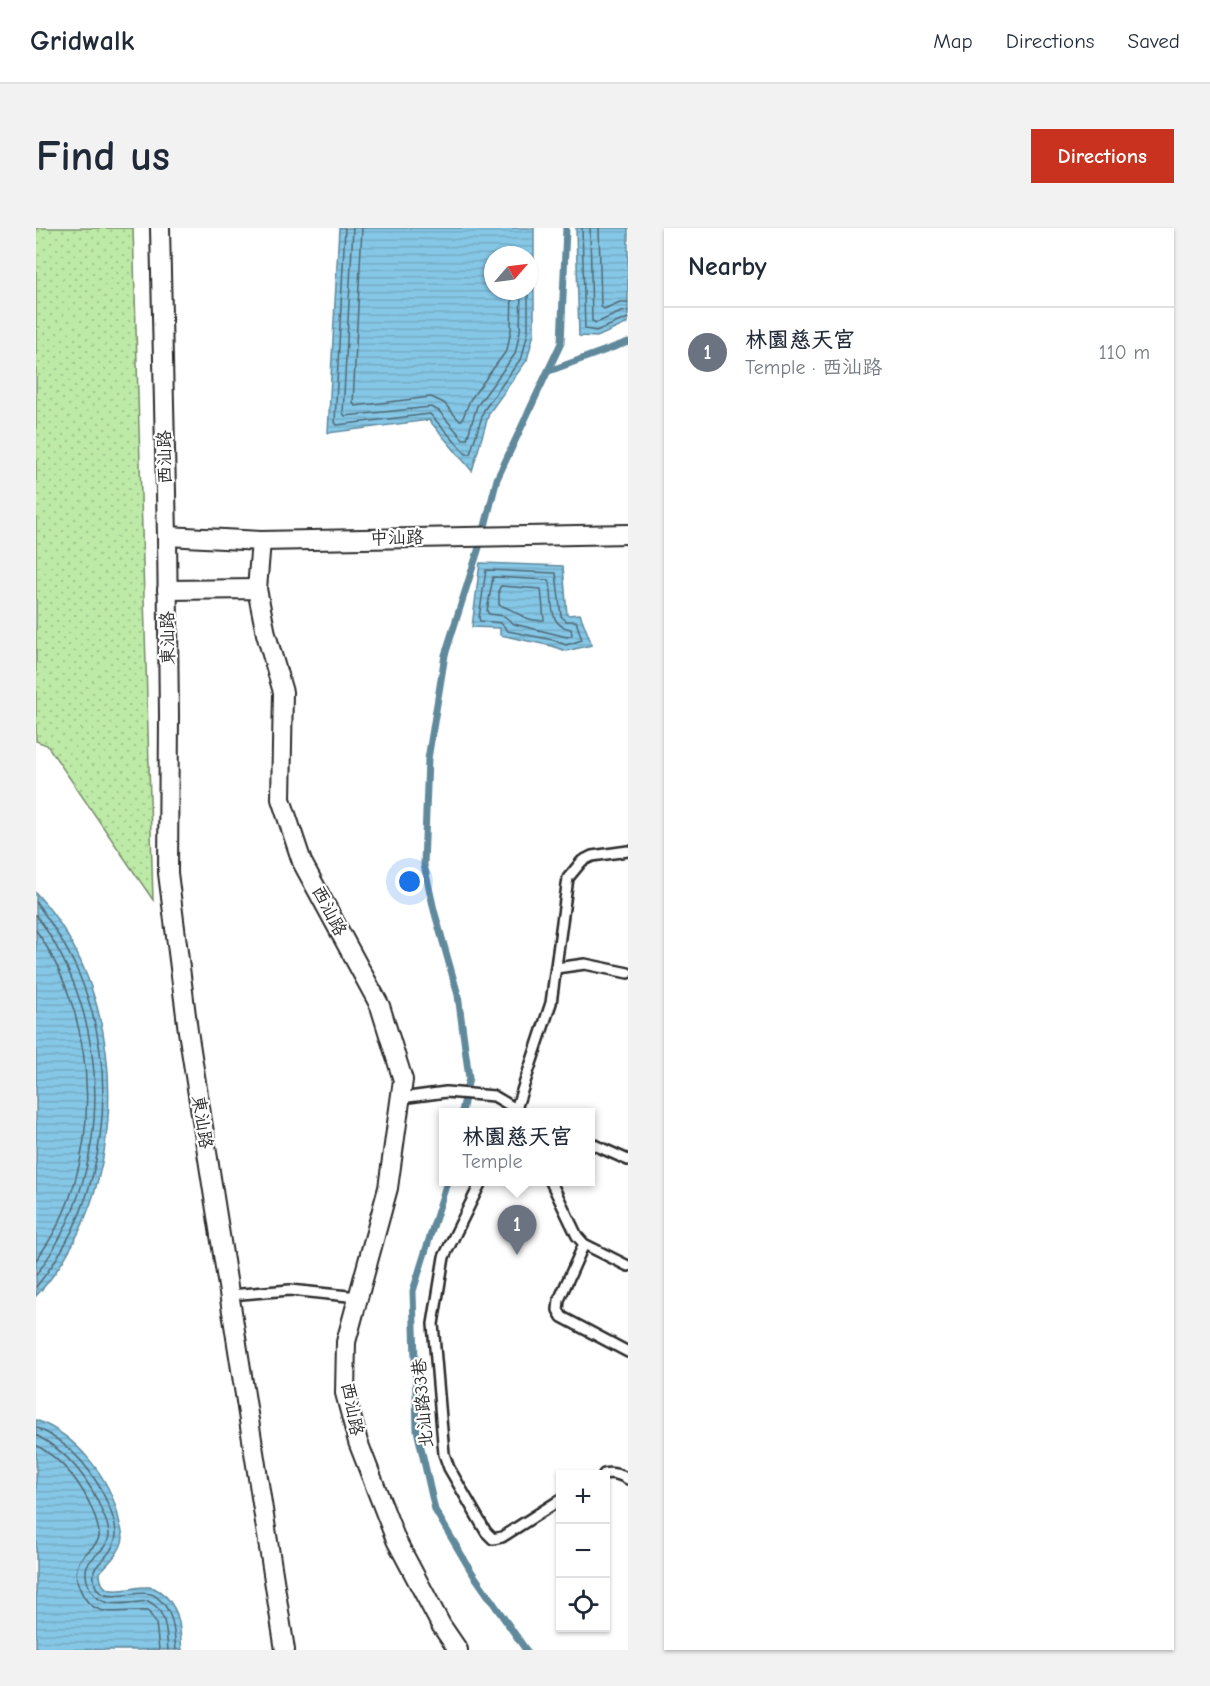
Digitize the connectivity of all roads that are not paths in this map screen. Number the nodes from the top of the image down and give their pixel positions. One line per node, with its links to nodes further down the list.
1 (160, 228): 3 (street, 西汕路)
2 (628, 534): 4 (street, 中汕路)
3 (167, 536): 4 (street, 中汕路); 6 (street, 西汕路)
4 (261, 541): 5 (street, 西汕路)
5 (257, 589): 6 (street); 10 (street, 西汕路)
6 (167, 590): 19 (street, 東汕路)
7 (628, 851): 8 (lane)
8 (556, 968): 9 (lane); 12 (lane)
9 (628, 973)
10 (400, 1098): 11 (lane); 20 (street, 西汕路)
11 (512, 1108)
12 (519, 1108)
13 (595, 1145): 14 (lane)
14 (628, 1161)
15 (479, 1186): 24 (lane, 北汕路33巷)
16 (553, 1186): 17 (lane)
17 (584, 1244): 18 (lane); 21 (lane)
18 (628, 1266)
19 (229, 1294): 20 (lane); 25 (street, 東汕路)
20 (358, 1297): 26 (street, 西汕路)
21 (628, 1352)
22 (610, 1473): 23 (lane)
23 (628, 1479)
24 (556, 1503)
25 (285, 1650)
26 (458, 1650)

